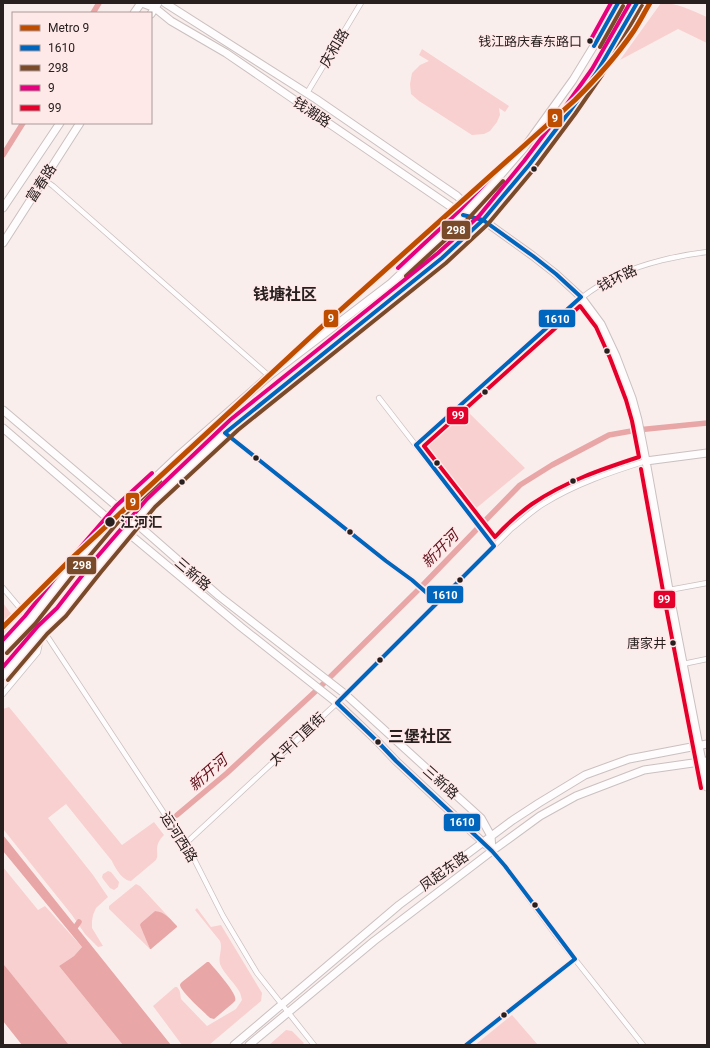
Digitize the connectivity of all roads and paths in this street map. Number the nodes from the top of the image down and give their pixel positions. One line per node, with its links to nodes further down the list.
1 (141, 3): 6 (main road, 钱潮路); 7 (main road)
2 (165, 3): 8 (main road, 钱潮路)
3 (361, 3): 8 (street, 庆和路)
4 (618, 3): 13 (main road)
5 (637, 3): 15 (main road)
6 (155, 8): 14 (main road, 钱潮路)
7 (135, 12)
8 (307, 93): 13 (main road, 钱潮路)
9 (59, 124): 12 (main road, 富春路)
10 (79, 124): 11 (main road, 富春路)
11 (43, 179): 16 (main road, 富春路); 19 (street)
12 (3, 208)
13 (470, 208): 14 (main road); 15 (main road, 钱潮路)
14 (463, 215): 15 (main road, 钱潮路); 19 (main road)
15 (482, 220): 18 (main road, 钱潮路); 23 (main road)
16 (3, 243)
17 (707, 252): 18 (street, 钱环路)
18 (581, 297): 24 (street, 钱环路); 26 (main road, 钱潮路)
19 (269, 376): 27 (main road)
20 (379, 398): 24 (street)
21 (3, 410): 27 (main road, 三新路)
22 (3, 428): 28 (main road, 三新路)
23 (225, 434): 29 (main road); 35 (street)
24 (416, 445): 31 (street)
25 (707, 453): 26 (main road, 太平门直街)
26 (646, 461): 31 (street, 太平门直街); 34 (main road, 钱潮路)
27 (121, 510): 28 (main road); 29 (main road, 三新路)
28 (112, 522): 30 (main road, 三新路); 36 (main road)
29 (134, 523): 30 (main road); 43 (main road, 三新路)
30 (126, 533): 37 (main road); 44 (main road, 三新路)
31 (494, 546): 35 (street, 太平门直街)
32 (707, 583): 34 (street)
33 (3, 588): 36 (street)
34 (669, 590): 40 (main road, 钱潮路)
35 (437, 602): 43 (street, 太平门直街)
36 (30, 620): 38 (main road)
37 (43, 630): 41 (main road); 42 (street); 50 (street, 运河西路)
38 (3, 649)
39 (707, 659): 40 (street)
40 (683, 664): 45 (main road, 钱潮路)
41 (3, 676)
42 (3, 694)
43 (345, 694): 44 (street, 太平门直街); 48 (main road, 三新路)
44 (337, 702): 49 (main road, 三新路); 50 (street, 太平门直街)
45 (703, 745): 46 (main road, 钱潮路); 48 (main road, 凤起东路)
46 (705, 761): 47 (main road, 钱潮路); 51 (main road, 凤起东路)
47 (707, 786)
48 (491, 836): 49 (main road, 凤起东路); 51 (main road, 三新路)
49 (483, 842): 51 (main road, 三新路); 53 (main road, 凤起东路)
50 (185, 844): 53 (street, 运河西路)
51 (492, 851): 52 (street); 54 (main road, 凤起东路)
52 (575, 959): 58 (street); 59 (street)
53 (282, 1004): 54 (street, 运河西路); 55 (main road, 凤起东路)
54 (288, 1012): 56 (main road, 凤起东路); 57 (street, 运河西路)
55 (234, 1045)
56 (249, 1045)
57 (314, 1045)
58 (466, 1045)
59 (642, 1045)

